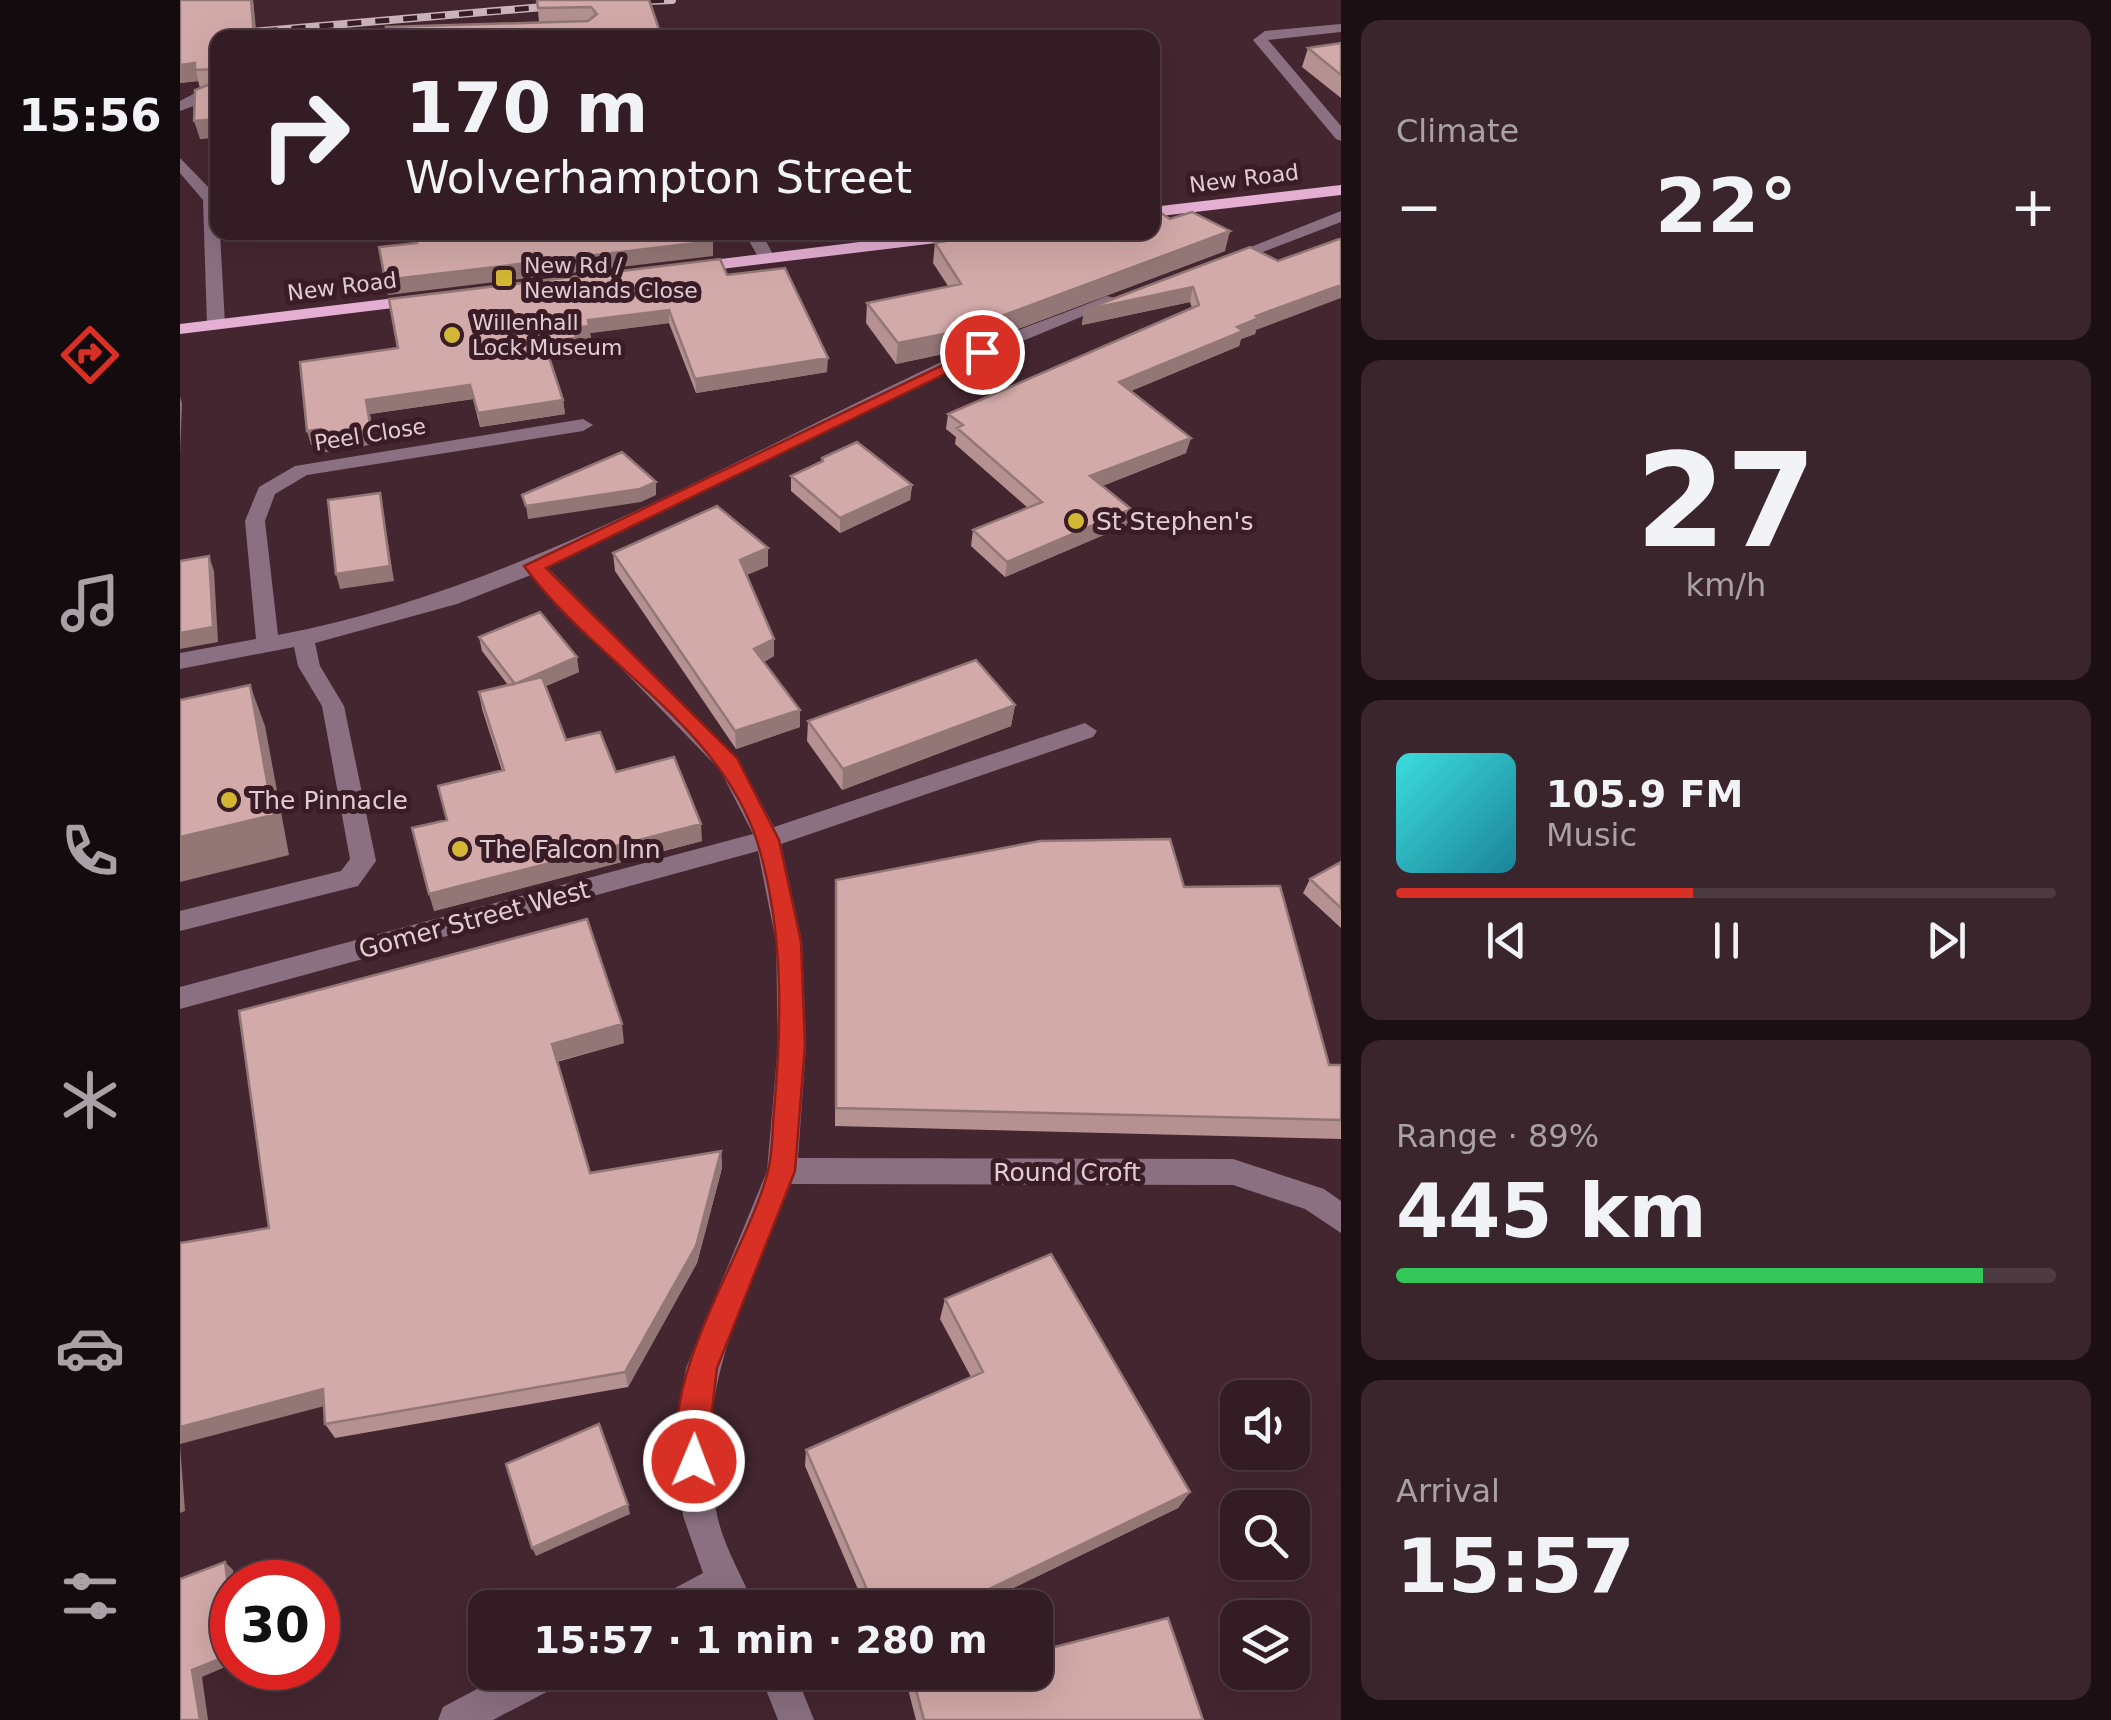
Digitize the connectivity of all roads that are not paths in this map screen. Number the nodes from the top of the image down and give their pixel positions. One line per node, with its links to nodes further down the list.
1 (1341, 28): 4 (street)
2 (210, 94): 3 (street)
3 (180, 108)
4 (1341, 136)
5 (180, 164): 7 (street)
6 (1341, 190): 8 (main road, New Road)
7 (210, 199)
8 (1160, 211)
9 (1341, 216): 14 (street)
10 (212, 240): 18 (street)
11 (757, 240): 13 (street)
12 (919, 240): 13 (main road)
13 (767, 258): 15 (main road)
14 (1203, 268)
15 (669, 270)
16 (1130, 294): 21 (street)
17 (432, 298): 18 (main road, New Road)
18 (216, 324): 19 (main road, New Road)
19 (180, 329)
20 (583, 424): 23 (street, Peel Close)
21 (534, 566): 22 (street); 26 (street)
22 (302, 638): 23 (street); 27 (street)
23 (268, 646): 24 (street)
24 (180, 660)
25 (1084, 731): 26 (street, Gomer Street West)
26 (768, 840): 28 (street, Gomer Street West); 29 (street)
27 (180, 922)
28 (180, 998)
29 (782, 1171): 30 (street, Round Croft); 31 (street)
30 (1341, 1219)
31 (729, 1590)
32 (513, 1690): 34 (street)
33 (784, 1690): 35 (street)
34 (456, 1720)
35 (796, 1720)

